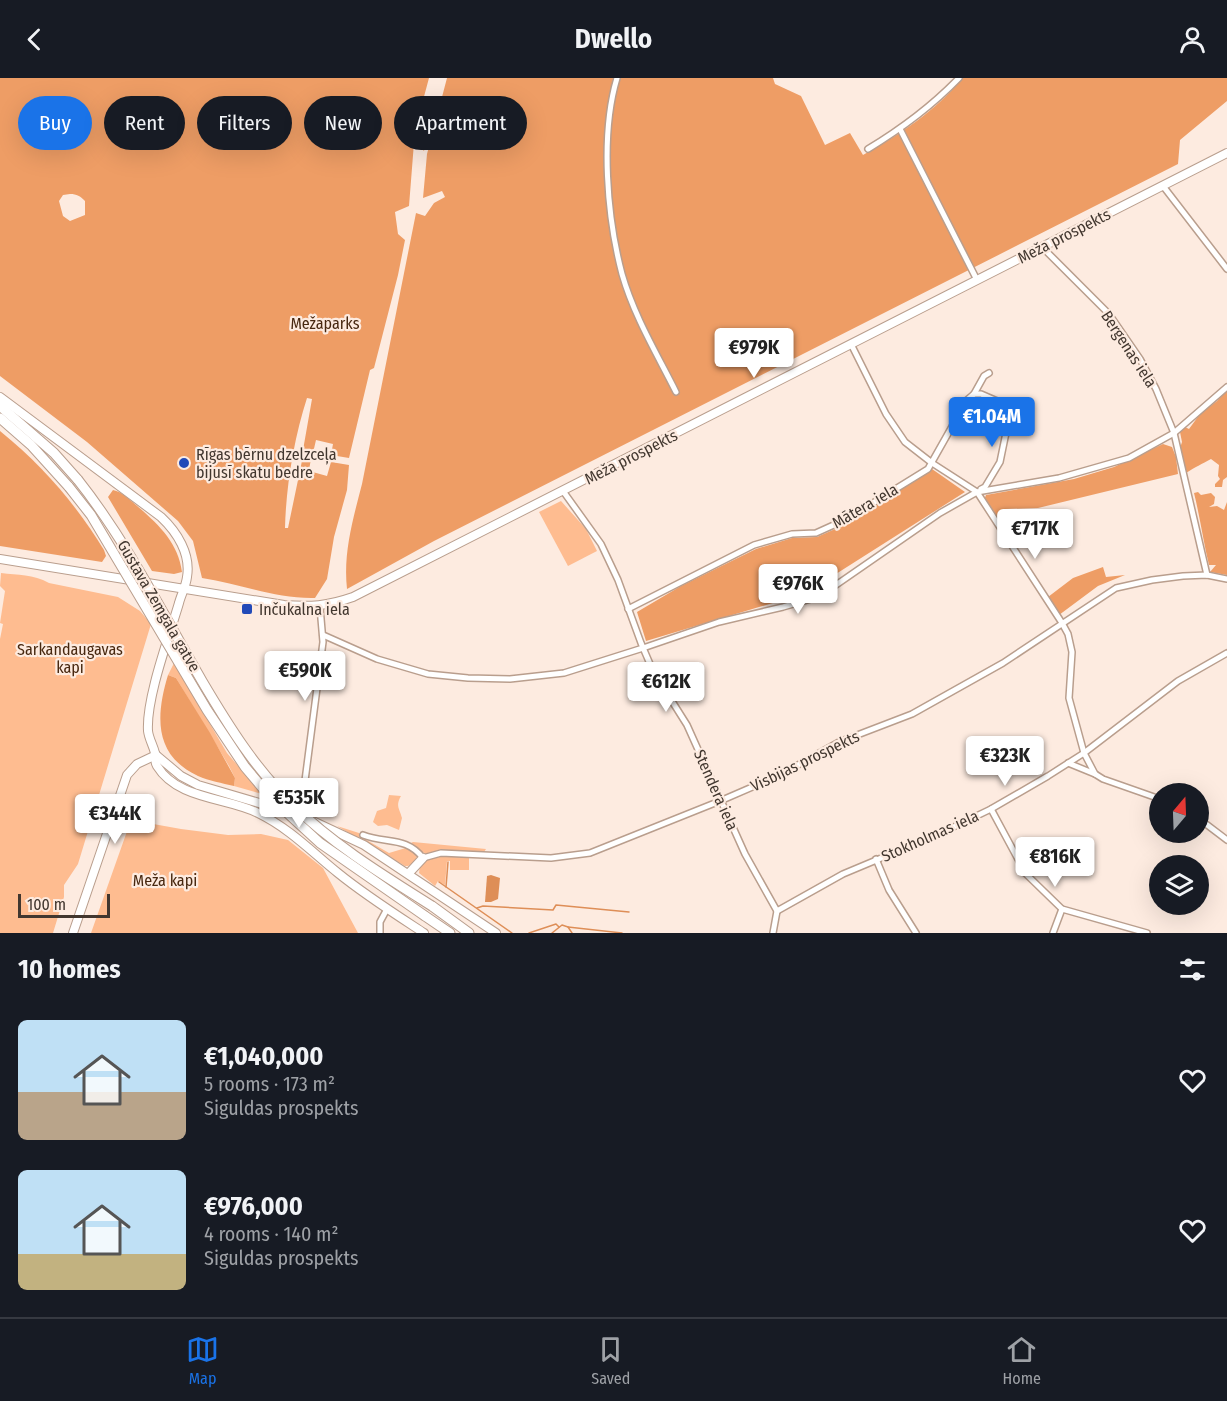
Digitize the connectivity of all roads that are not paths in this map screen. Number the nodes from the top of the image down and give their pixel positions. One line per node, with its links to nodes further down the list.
1 (617, 78): 13 (street)
2 (959, 78): 3 (street)
3 (900, 129): 4 (street); 9 (street)
4 (868, 149)
5 (1227, 153): 6 (street, Meža prospekts)
6 (1163, 186): 7 (street, Meža prospekts); 8 (street)
7 (1042, 247): 9 (street, Meža prospekts); 18 (street, Bergenas iela)
8 (1227, 269)
9 (977, 280): 10 (street, Meža prospekts)
10 (852, 344): 19 (street); 20 (street, Meža prospekts)
11 (988, 373): 14 (street)
12 (1227, 387): 18 (street)
13 (676, 392)
14 (974, 394): 19 (street); 21 (street)
15 (0, 397): 25 (street)
16 (0, 406): 55 (main road, Gustava Zemgala gatve, bridge)
17 (0, 418): 54 (main road, Gustava Zemgala gatve, bridge)
18 (1174, 433): 21 (street); 23 (street, Bergenas iela)
19 (932, 463): 21 (street); 27 (street, Mātera iela)
20 (563, 491): 26 (street, Meža prospekts); 27 (street, Stendera iela)
21 (977, 492): 28 (street); 30 (street)
22 (0, 559): 25 (street, Meža prospekts)
23 (1207, 575): 24 (street, Visbijas prospekts); 28 (street, Visbijas prospekts)
24 (1227, 579)
25 (183, 588): 26 (street, Meža prospekts); 33 (street)
26 (320, 607): 29 (street)
27 (628, 609): 30 (street, Stendera iela)
28 (1062, 623): 32 (street); 38 (street, Visbijas prospekts)
29 (323, 635): 30 (street); 37 (street)
30 (643, 648): 38 (street, Stendera iela)
31 (1227, 653): 32 (street, Stokholmas iela)
32 (1084, 753): 34 (street, Stokholmas iela); 35 (street)
33 (156, 755): 40 (street); 44 (street); 51 (street)
34 (1068, 763): 35 (street); 39 (street, Stokholmas iela)
35 (1095, 774): 36 (street)
36 (1149, 795)
37 (303, 796)
38 (720, 801): 45 (street, Visbijas prospekts); 50 (street, Stendera iela)
39 (991, 808): 46 (street, Stokholmas iela); 49 (street)
40 (323, 824): 44 (street); 47 (street)
41 (1209, 826): 43 (street)
42 (363, 835): 45 (street)
43 (1227, 840)
44 (311, 850): 48 (street)
45 (423, 858): 47 (street)
46 (876, 859): 50 (street, Stokholmas iela); 58 (street)
47 (409, 873): 56 (street)
48 (387, 909): 52 (street); 53 (street)
49 (1062, 909): 59 (street); 60 (street)
50 (777, 911): 57 (street)
51 (73, 933)
52 (380, 933)
53 (424, 933)
54 (450, 933)
55 (469, 933)
56 (496, 933)
57 (773, 933)
58 (916, 933)
59 (1053, 933)
60 (1147, 933)

